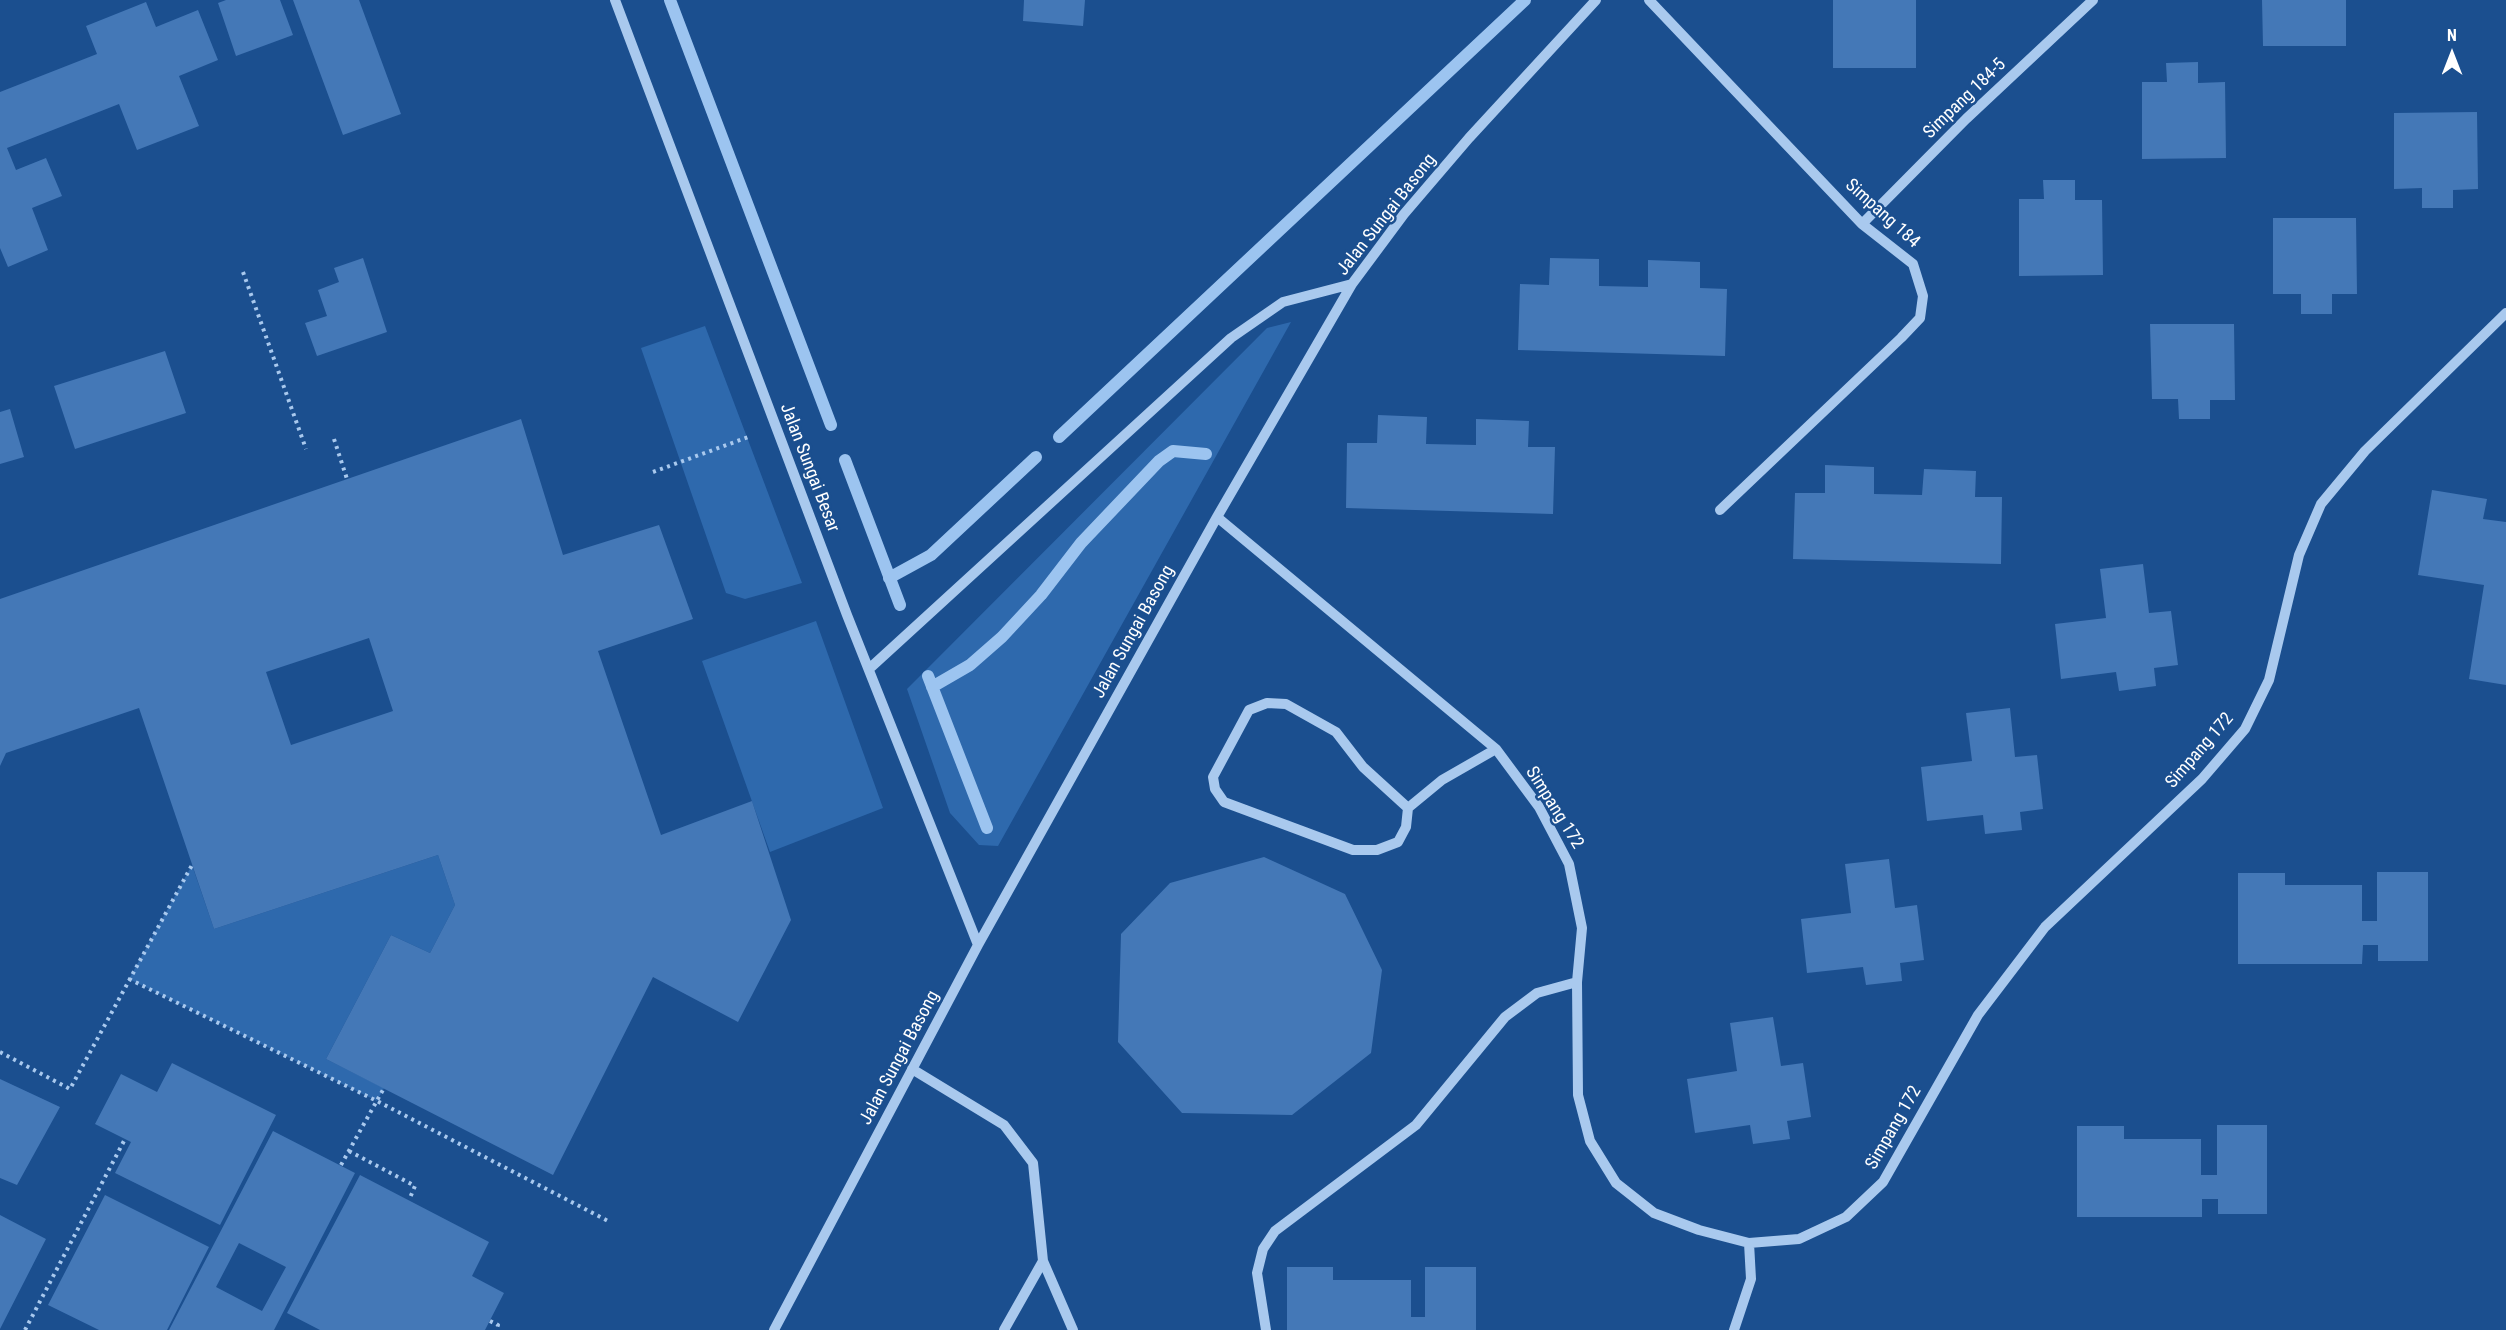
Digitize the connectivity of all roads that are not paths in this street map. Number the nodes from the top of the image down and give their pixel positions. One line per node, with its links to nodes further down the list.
1 (615, 0): 10 (street, Jalan Sungai Besar)
2 (1596, 0): 6 (street, Jalan Sungai Basong)
3 (1648, 0): 5 (street, Simpang 184)
4 (2092, 0): 5 (street, Simpang 184-5)
5 (1862, 224): 8 (street, Simpang 184)
6 (1352, 284): 9 (street, Jalan Sungai Basong); 10 (street)
7 (2506, 313): 16 (street, Simpang 172)
8 (1720, 510)
9 (1217, 518): 11 (street, Simpang 172); 13 (street, Jalan Sungai Basong)
10 (869, 669): 13 (street, Jalan Sungai Besar)
11 (1496, 749): 12 (street); 14 (street, Simpang 172)
12 (1408, 808): 12 (street)
13 (978, 945): 15 (street, Jalan Sungai Basong)
14 (1577, 982): 16 (street, Simpang 172); 21 (street)
15 (912, 1069): 17 (street); 18 (street, Jalan Sungai Basong)
16 (1749, 1243): 22 (street)
17 (1042, 1261): 19 (street); 20 (street)
18 (774, 1330)
19 (1004, 1330)
20 (1073, 1330)
21 (1266, 1330)
22 (1734, 1330)

